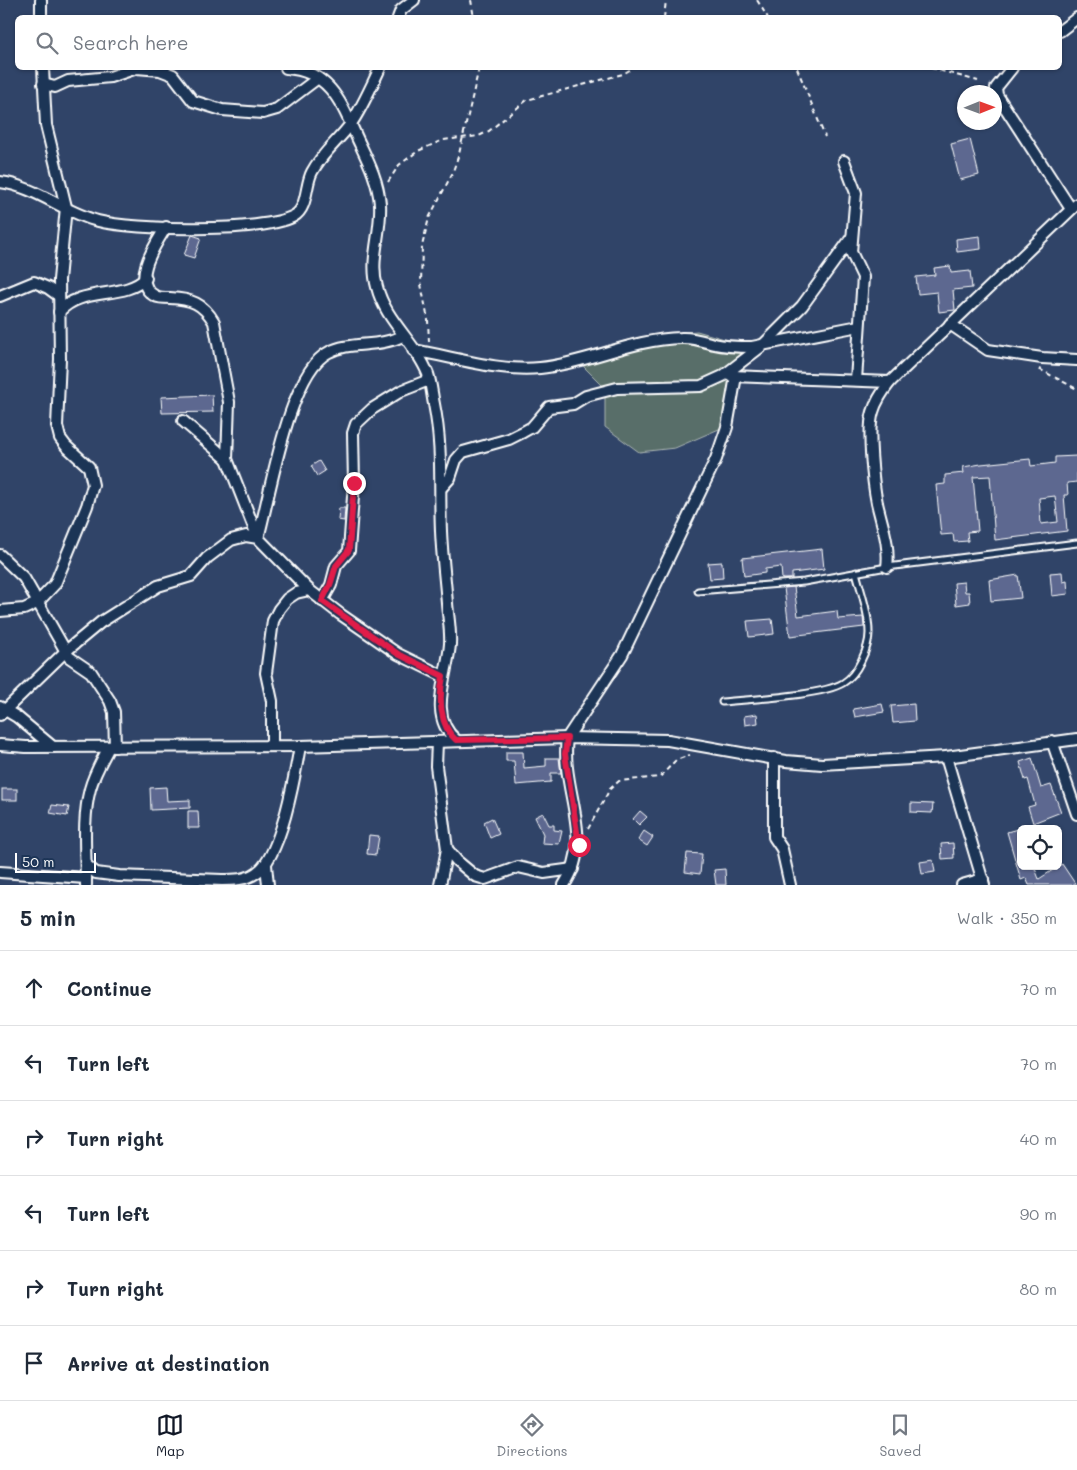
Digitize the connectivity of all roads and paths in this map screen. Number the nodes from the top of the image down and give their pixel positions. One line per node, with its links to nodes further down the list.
1 (41, 0): 6 (street)
2 (414, 0): 7 (street)
3 (471, 0): 8 (path)
4 (666, 0): 9 (path)
5 (757, 0): 10 (path)
6 (41, 15)
7 (399, 15)
8 (474, 15)
9 (664, 15)
10 (766, 15)
11 (1077, 18): 12 (street)
12 (1062, 29)
13 (43, 70): 25 (street)
14 (133, 70): 25 (street)
15 (170, 70): 23 (street)
16 (297, 70): 23 (street)
17 (379, 70): 26 (street)
18 (478, 70): 28 (path)
19 (630, 70): 28 (path)
20 (798, 70): 27 (path)
21 (938, 70): 24 (path)
22 (1010, 70): 33 (street)
23 (318, 78): 26 (street)
24 (978, 81)
25 (43, 84): 32 (street)
26 (351, 124): 34 (street); 42 (street)
27 (826, 137)
28 (464, 138): 31 (path); 45 (path)
29 (844, 162): 35 (street)
30 (0, 182): 32 (street)
31 (386, 186)
32 (66, 207): 34 (street); 38 (street)
33 (1074, 207): 40 (street)
34 (166, 228): 36 (street)
35 (852, 237): 41 (street); 43 (street)
36 (146, 278): 39 (street); 55 (street)
37 (0, 296): 38 (street)
38 (58, 296): 39 (street)
39 (59, 312): 65 (street)
40 (950, 324): 46 (street); 52 (street)
41 (859, 326): 43 (street); 51 (street)
42 (403, 336): 44 (street); 57 (street)
43 (762, 346): 45 (street); 48 (street)
44 (413, 350): 45 (street); 50 (street)
45 (429, 352)
46 (1077, 360)
47 (1033, 365): 53 (path)
48 (724, 376): 49 (street); 56 (street)
49 (736, 376): 51 (street); 71 (street)
50 (429, 380): 56 (street); 64 (street)
51 (856, 380): 52 (street)
52 (890, 382): 60 (street)
53 (1077, 389)
54 (183, 421): 55 (street)
55 (227, 459): 57 (street)
56 (442, 487): 68 (street)
57 (258, 538): 62 (street); 67 (street)
58 (1077, 543): 60 (lane)
59 (0, 555): 65 (street)
60 (887, 567): 61 (lane)
61 (856, 572): 63 (lane); 69 (lane)
62 (309, 590): 64 (street); 77 (street)
63 (698, 591)
64 (322, 601): 68 (street)
65 (37, 604): 66 (street); 67 (street)
66 (0, 611)
67 (65, 652): 70 (street); 80 (street)
68 (443, 676): 73 (street)
69 (722, 702)
70 (1, 711): 79 (street)
71 (567, 738): 73 (street); 83 (street); 89 (street)
72 (1077, 739): 74 (street)
73 (456, 740): 75 (street)
74 (1052, 741): 82 (street); 84 (street)
75 (437, 742): 78 (street); 86 (street)
76 (0, 745): 79 (street)
77 (272, 746): 78 (street); 80 (street)
78 (300, 746): 88 (street)
79 (53, 747): 80 (street)
80 (112, 747): 87 (street)
81 (697, 753): 85 (path)
82 (946, 757): 83 (street); 92 (street)
83 (774, 758): 96 (street)
84 (1077, 814)
85 (586, 834)
86 (446, 849): 89 (street); 94 (street)
87 (86, 865): 88 (street); 91 (street)
88 (266, 865): 93 (street)
89 (572, 869): 95 (street)
90 (0, 872): 91 (street)
91 (86, 881)
92 (983, 882): 97 (street)
93 (268, 885)
94 (440, 885)
95 (564, 885)
96 (790, 885)
97 (962, 885)

